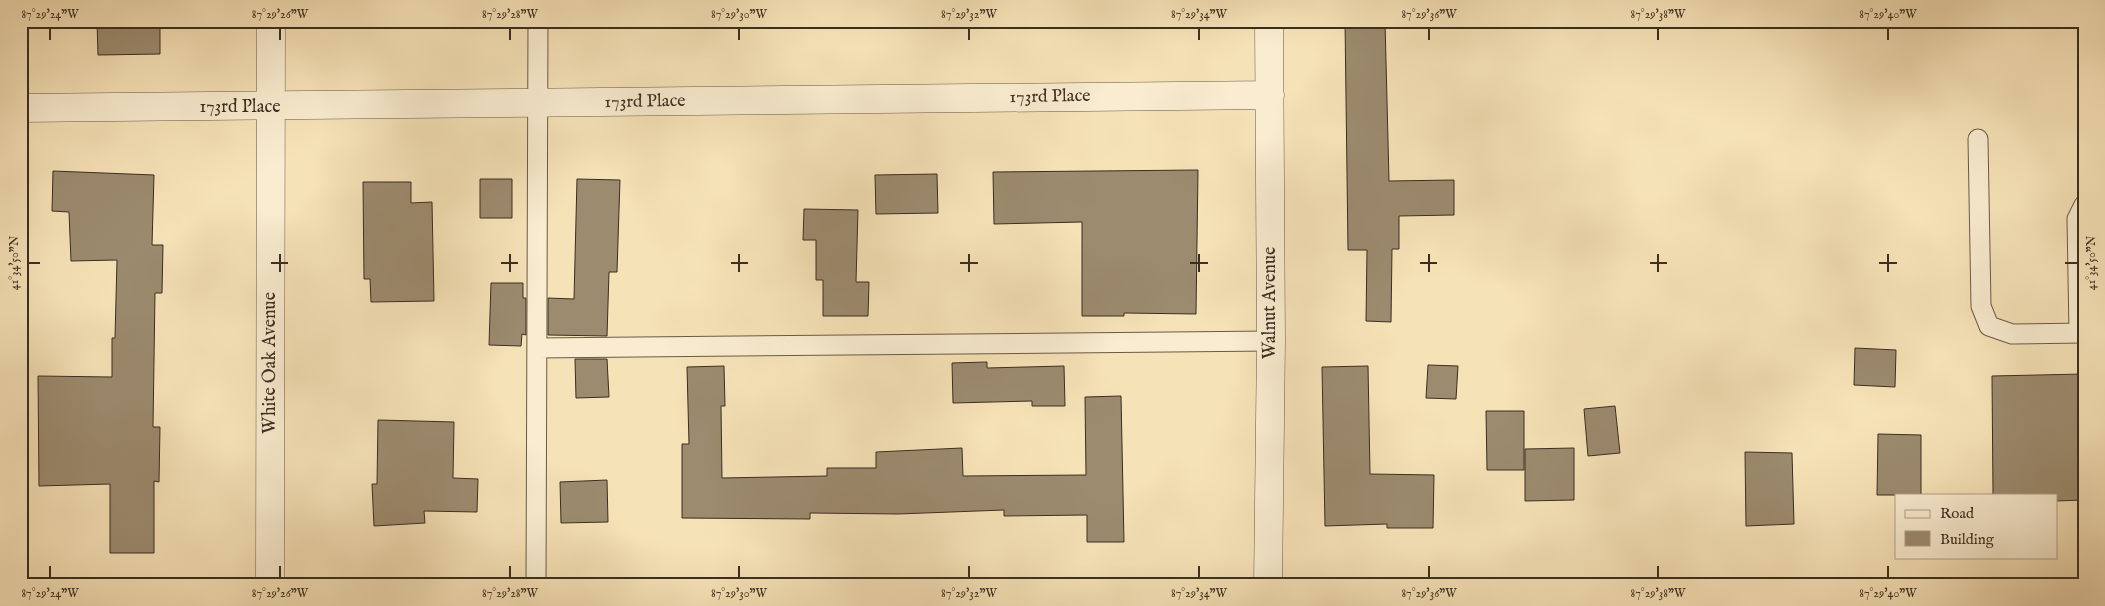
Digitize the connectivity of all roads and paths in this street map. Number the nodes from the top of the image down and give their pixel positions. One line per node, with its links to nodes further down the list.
1 (271, 21): 6 (street, White Oak Avenue)
2 (538, 21): 5 (lane)
3 (1269, 21): 4 (street, Walnut Avenue)
4 (1270, 95): 5 (street, 173rd Place); 11 (street, Walnut Avenue)
5 (538, 104): 6 (street, 173rd Place); 12 (lane)
6 (271, 106): 7 (street, 173rd Place); 13 (street, White Oak Avenue)
7 (21, 108)
8 (1978, 139): 10 (lane)
9 (2084, 205): 10 (lane)
10 (2081, 333)
11 (1271, 341): 12 (lane); 15 (street, Walnut Avenue)
12 (537, 348): 14 (lane)
13 (270, 585)
14 (536, 585)
15 (1268, 585)

